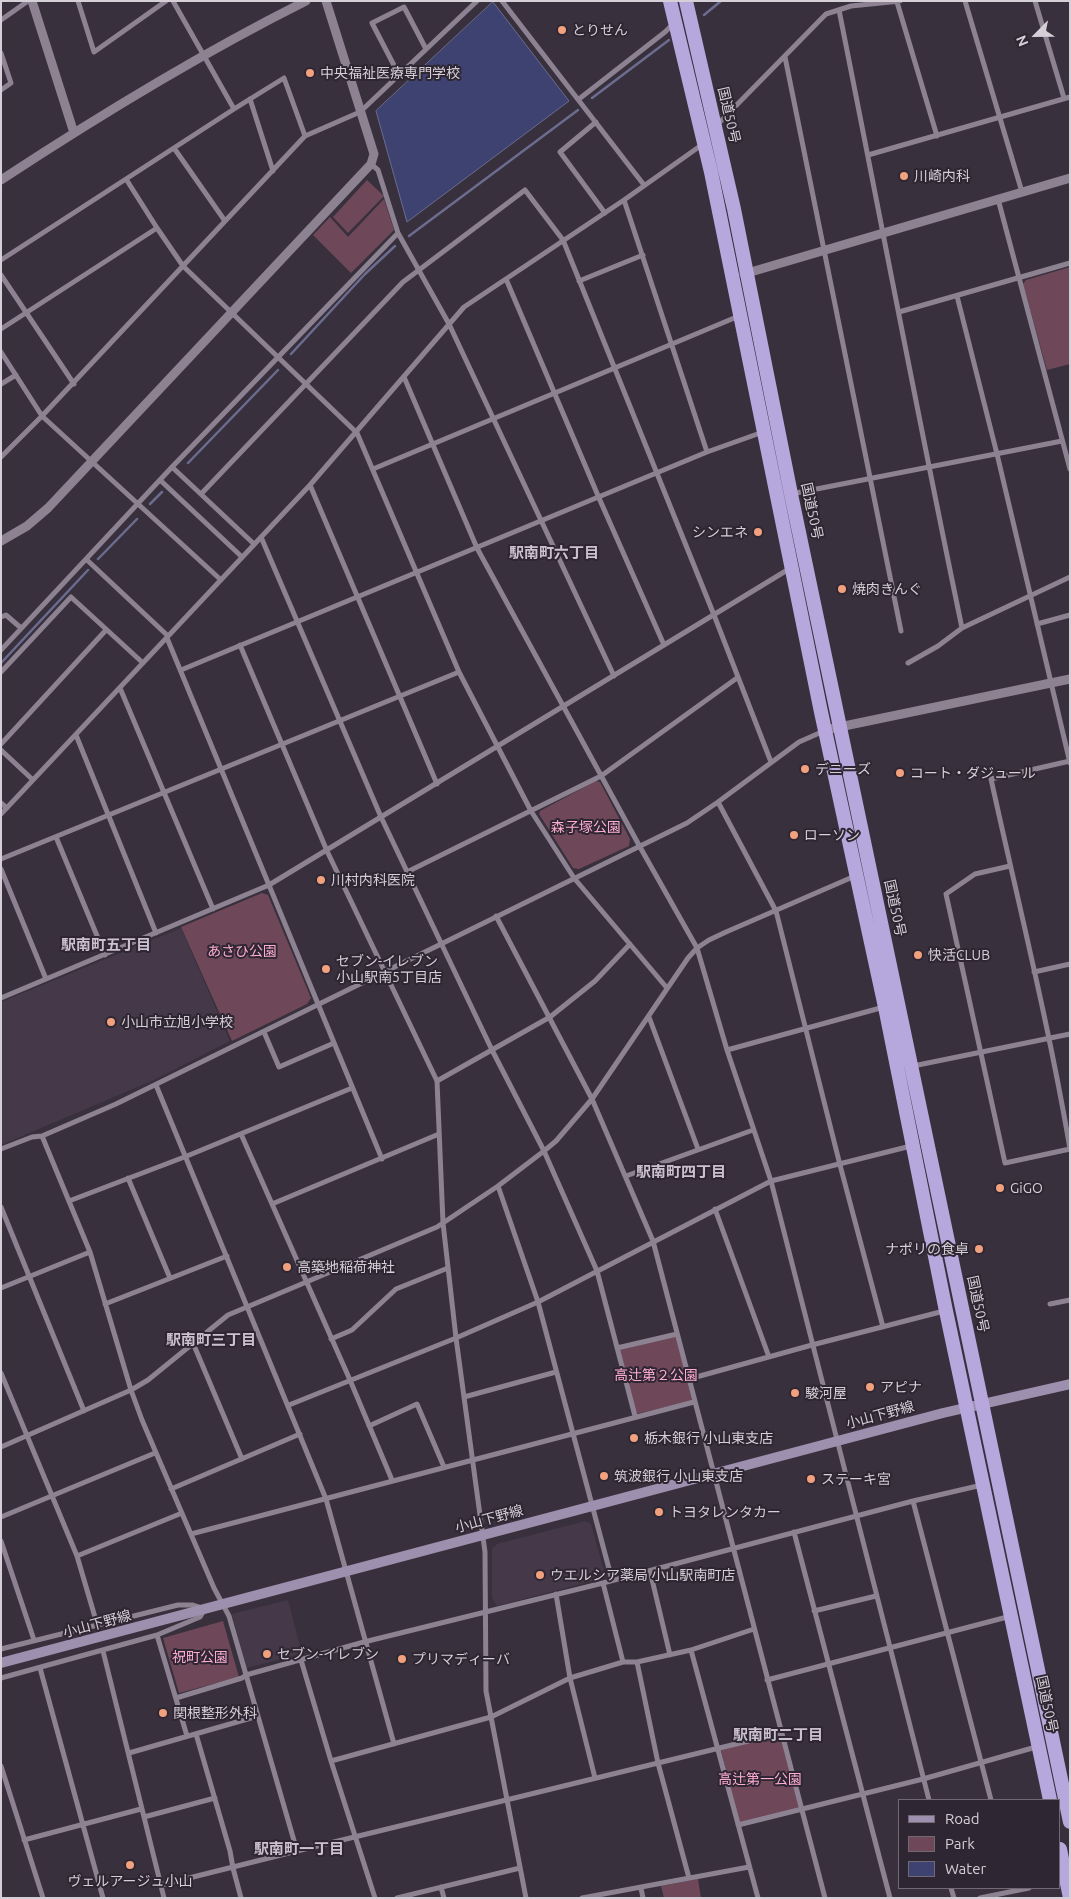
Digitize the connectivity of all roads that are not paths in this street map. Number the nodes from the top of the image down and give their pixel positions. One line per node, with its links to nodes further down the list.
1 (28, 1): 16 (street)
2 (32, 1): 32 (street)
3 (78, 1): 4 (street)
4 (166, 1)
5 (173, 1): 20 (street)
6 (306, 1): 20 (street)
7 (326, 1): 28 (street)
8 (477, 1): 18 (street)
9 (502, 1): 26 (street)
10 (670, 1): 17 (highway, 国道50号)
11 (686, 1): 31 (highway, 国道50号)
12 (966, 1): 29 (street)
13 (1035, 1): 24 (street)
14 (898, 2): 15 (street); 34 (street)
15 (838, 10): 21 (street); 37 (street)
16 (1, 20)
17 (676, 21): 26 (street); 35 (highway, 国道50号)
18 (426, 49): 22 (street); 22 (street)
19 (1, 53): 23 (street)
20 (204, 54): 27 (street); 32 (street)
21 (786, 57): 31 (street); 53 (street)
22 (399, 75): 28 (street)
23 (1, 90)
24 (1067, 98): 29 (street)
25 (250, 99): 27 (street); 33 (street); 39 (street)
26 (578, 99): 30 (street)
27 (234, 109): 36 (street)
28 (360, 112): 33 (street); 38 (street)
29 (1000, 118): 34 (street); 44 (street)
30 (596, 122): 43 (street); 47 (street)
31 (716, 126): 59 (highway, 国道50号)
32 (74, 133): 42 (street)
33 (305, 136): 39 (street)
34 (936, 136): 37 (street)
35 (705, 142): 43 (street); 61 (highway, 国道50号)
36 (174, 148): 41 (street); 48 (street)
37 (868, 155): 51 (street)
38 (371, 164): 50 (street); 66 (street)
39 (273, 171): 48 (street)
40 (1070, 178): 44 (street)
41 (126, 179): 49 (street); 55 (street)
42 (1, 180)
43 (644, 185): 46 (street)
44 (1022, 192): 45 (street)
45 (998, 199): 51 (street); 62 (street)
46 (624, 200): 47 (street); 54 (street)
47 (605, 212): 52 (street)
48 (225, 221): 57 (street)
49 (157, 228): 57 (street); 68 (street)
50 (398, 233): 58 (street); 74 (street)
51 (883, 233): 53 (street); 67 (street)
52 (563, 240): 58 (street); 63 (street); 64 (street)
53 (825, 249): 59 (street); 97 (street)
54 (643, 255): 64 (street); 72 (street)
55 (1, 260)
56 (1070, 263): 62 (street)
57 (183, 266): 66 (street); 79 (street)
58 (419, 269): 70 (street); 80 (street)
59 (747, 272): 61 (street); 101 (highway, 国道50号)
60 (1, 275): 68 (street)
61 (731, 277): 69 (highway, 国道50号)
62 (1018, 278): 65 (street); 86 (street)
63 (506, 279): 70 (street); 81 (street)
64 (579, 282): 75 (street)
65 (957, 296): 67 (street); 89 (street)
66 (231, 312): 74 (street); 91 (street)
67 (899, 312): 92 (street)
68 (27, 313): 71 (street); 79 (street)
69 (739, 316): 72 (street); 84 (highway, 国道50号)
70 (449, 324): 77 (street); 83 (street)
71 (1, 330)
72 (672, 345): 75 (street); 88 (street)
73 (1, 352): 76 (street)
74 (277, 357): 80 (street); 93 (street)
75 (615, 369): 81 (street); 96 (street)
76 (16, 375): 78 (street); 82 (street)
77 (404, 377): 85 (street); 87 (street)
78 (1, 384)
79 (74, 384): 82 (street)
80 (306, 384): 85 (street); 100 (street)
81 (555, 394): 83 (street); 102 (street)
82 (42, 416): 90 (street); 91 (street)
83 (493, 418): 87 (street); 104 (street)
84 (763, 432): 88 (street); 111 (highway, 国道50号)
85 (357, 433): 94 (street); 99 (street)
86 (1062, 441): 89 (street); 95 (street)
87 (432, 444): 94 (street); 108 (street)
88 (706, 452): 96 (street)
89 (997, 454): 92 (street); 116 (street)
90 (1, 457)
91 (91, 461): 103 (street); 106 (street)
92 (928, 467): 97 (street); 123 (street)
93 (172, 468): 98 (street); 100 (street)
94 (373, 469): 112 (street)
95 (1070, 469)
96 (656, 474): 102 (street); 117 (street)
97 (870, 479): 101 (street); 125 (street)
98 (160, 480): 103 (street); 109 (street)
99 (310, 485): 105 (street); 115 (street)
100 (201, 494): 107 (street)
101 (791, 494): 143 (highway, 国道50号)
102 (599, 498): 104 (street); 128 (street)
103 (138, 504): 110 (street); 114 (street)
104 (542, 522): 108 (street); 135 (street)
105 (261, 537): 107 (street); 120 (street)
106 (1, 541)
107 (254, 544): 109 (street)
108 (476, 548): 112 (street); 141 (street)
109 (242, 557): 114 (street)
110 (87, 560): 122 (street); 126 (street)
111 (791, 568): 117 (street); 144 (highway, 国道50号)
112 (417, 572): 115 (street); 134 (street)
113 (1070, 577): 116 (street)
114 (221, 580): 126 (street)
115 (358, 596): 120 (street); 140 (street)
116 (1030, 596): 121 (street); 123 (street)
117 (714, 615): 128 (street); 136 (street)
118 (1070, 615): 121 (street)
119 (1, 617): 122 (street)
120 (297, 622): 127 (street); 142 (street)
121 (1037, 624): 138 (street)
122 (21, 628): 129 (street)
123 (962, 628): 131 (street)
124 (106, 630): 130 (street); 133 (street); 146 (street)
125 (901, 631)
126 (168, 637): 130 (street); 132 (street)
127 (240, 645): 132 (street); 147 (street)
128 (664, 645): 135 (street)
129 (1, 650)
130 (143, 663): 139 (street)
131 (908, 663)
132 (181, 670): 152 (street)
133 (1, 672)
134 (459, 672): 140 (street); 148 (street)
135 (614, 676): 141 (street)
136 (738, 678): 150 (street); 153 (street)
137 (1070, 679): 138 (street)
138 (1051, 683): 143 (street); 151 (street)
139 (120, 688): 145 (street); 156 (street)
140 (400, 696): 142 (street); 155 (street)
141 (563, 706): 148 (street); 153 (street)
142 (339, 721): 147 (street); 163 (street)
143 (841, 727): 144 (street); 200 (highway, 国道50号)
144 (824, 730): 150 (street); 171 (highway, 国道50号)
145 (76, 735): 154 (street); 162 (street)
146 (1, 744)
147 (282, 745): 152 (street); 166 (street)
148 (497, 746): 155 (street); 160 (street)
149 (1, 750): 154 (street)
150 (771, 762): 158 (street)
151 (1070, 762): 168 (street)
152 (222, 769): 156 (street); 173 (street)
153 (600, 776): 160 (street); 165 (street)
154 (33, 780): 159 (street)
155 (437, 784): 163 (street)
156 (164, 792): 162 (street); 174 (street)
157 (1, 802): 159 (street)
158 (718, 802): 165 (street); 175 (street)
159 (7, 808): 161 (street)
160 (531, 811): 170 (street); 172 (street)
161 (1, 814)
162 (108, 815): 164 (street); 177 (street)
163 (381, 817): 166 (street); 170 (street)
164 (56, 837): 167 (street); 181 (street)
165 (640, 847): 172 (street); 180 (street)
166 (327, 851): 173 (street); 183 (street)
167 (1, 858)
168 (1010, 866): 184 (street); 199 (street)
169 (1, 870): 185 (street)
170 (407, 872): 178 (street)
171 (855, 876): 175 (street); 189 (highway, 国道50号)
172 (574, 878): 176 (street); 179 (street)
173 (269, 885): 174 (street); 188 (street)
174 (213, 909): 177 (street)
175 (776, 911): 180 (street); 192 (street)
176 (496, 916): 178 (street); 190 (street)
177 (156, 933): 181 (street)
178 (440, 944): 183 (street); 197 (street)
179 (630, 944): 186 (street); 190 (street)
180 (697, 948): 186 (street); 198 (street)
181 (105, 955): 185 (street)
182 (1070, 964): 184 (street)
183 (386, 971): 188 (street); 201 (street)
184 (1034, 972): 195 (street)
185 (46, 979): 187 (street)
186 (667, 988): 191 (street)
187 (1, 998)
188 (318, 1005): 193 (street); 196 (street)
189 (885, 1007): 192 (street); 211 (highway, 国道50号)
190 (550, 1017): 197 (street); 204 (street)
191 (649, 1017): 204 (street); 212 (street)
192 (806, 1030): 198 (street); 218 (street)
193 (264, 1032): 196 (street); 202 (street)
194 (1070, 1034): 195 (street)
195 (1048, 1039): 199 (street); 206 (street)
196 (334, 1043): 203 (street)
197 (492, 1050): 201 (street); 215 (street)
198 (728, 1050): 207 (street)
199 (980, 1052): 200 (street); 213 (street)
200 (910, 1066): 259 (highway, 国道50号)
201 (437, 1081): 209 (street)
202 (156, 1084): 210 (street); 216 (street)
203 (352, 1088): 208 (street); 217 (street)
204 (592, 1099): 215 (street); 219 (street)
205 (1070, 1105): 206 (street)
206 (1063, 1106): 213 (street)
207 (753, 1130): 212 (street); 221 (street)
208 (241, 1134): 216 (street); 224 (street)
209 (439, 1134): 217 (street); 227 (street)
210 (42, 1136): 214 (street); 223 (street)
211 (913, 1146): 218 (street); 242 (highway, 国道50号)
212 (698, 1149): 219 (street)
213 (1070, 1149)
214 (1, 1150)
215 (544, 1151): 222 (street); 232 (street)
216 (186, 1156): 220 (street); 230 (street)
217 (382, 1159): 224 (street)
218 (840, 1165): 221 (street); 243 (street)
219 (626, 1176): 228 (street)
220 (128, 1178): 223 (street); 234 (street)
221 (771, 1181): 226 (street); 248 (street)
222 (498, 1186): 227 (street); 238 (street)
223 (69, 1201): 229 (street)
224 (272, 1204): 235 (street)
225 (1, 1207): 233 (street)
226 (716, 1209): 228 (street); 250 (street)
227 (443, 1223): 231 (street); 235 (street)
228 (653, 1241): 232 (street); 244 (street)
229 (90, 1252): 233 (street); 239 (street)
230 (227, 1256): 234 (street); 241 (street)
231 (448, 1268): 245 (street); 246 (street)
232 (596, 1271): 238 (street); 249 (street)
233 (29, 1276): 236 (street); 262 (street)
234 (170, 1278): 239 (street)
235 (307, 1283): 241 (street); 245 (street)
236 (1, 1288)
237 (1070, 1300): 240 (street)
238 (538, 1302): 246 (street); 251 (street)
239 (105, 1304): 256 (street)
240 (1050, 1304)
241 (247, 1306): 247 (street); 260 (street)
242 (946, 1311): 243 (street); 261 (highway, 国道50号)
243 (883, 1327): 248 (street)
244 (677, 1334): 249 (street); 253 (street)
245 (331, 1338): 254 (street)
246 (456, 1338): 254 (street); 257 (street)
247 (193, 1344): 256 (street); 271 (street)
248 (812, 1345): 250 (street); 268 (street)
249 (617, 1348): 263 (street)
250 (769, 1357): 253 (street)
251 (556, 1372): 257 (street); 266 (street)
252 (1, 1373): 267 (street)
253 (689, 1379): 258 (street)
254 (350, 1380): 260 (street); 264 (street)
255 (1070, 1384): 259 (main road, 小山下野線)
256 (131, 1390): 262 (street); 270 (street)
257 (464, 1397): 272 (street)
258 (694, 1402): 263 (street); 274 (street)
259 (983, 1403): 261 (main road, 小山下野線); 348 (highway, 国道50号)
260 (288, 1404): 265 (street)
261 (967, 1407): 268 (main road, 小山下野線); 276 (highway, 国道50号)
262 (84, 1411): 267 (street)
263 (635, 1416): 266 (street)
264 (369, 1426): 273 (street); 275 (street)
265 (300, 1434): 271 (street); 279 (street)
266 (573, 1434): 272 (street); 281 (street)
267 (27, 1436): 269 (street); 278 (street)
268 (836, 1441): 274 (main road, 小山下野線); 283 (street)
269 (1, 1447)
270 (155, 1453): 277 (street); 278 (street)
271 (242, 1458): 277 (street)
272 (472, 1459): 273 (street); 287 (street)
273 (444, 1467): 275 (street)
274 (713, 1474): 281 (main road, 小山下野線); 289 (street)
275 (392, 1480): 279 (street)
276 (983, 1485): 280 (street); 301 (highway, 国道50号)
277 (171, 1488): 282 (street)
278 (52, 1496): 284 (street); 290 (street)
279 (326, 1499): 286 (street); 292 (street)
280 (913, 1501): 283 (street); 304 (street)
281 (593, 1506): 287 (main road, 小山下野線); 293 (street)
282 (182, 1513): 286 (street); 290 (street)
283 (855, 1516): 285 (street); 296 (street)
284 (1, 1517)
285 (794, 1532): 289 (street); 300 (street)
286 (191, 1534): 297 (street)
287 (483, 1535): 292 (main road, 小山下野線); 299 (street)
288 (1, 1541): 306 (street)
289 (732, 1549): 291 (street); 303 (street)
290 (77, 1556): 302 (street)
291 (650, 1570): 293 (street); 312 (street)
292 (346, 1571): 297 (main road, 小山下野線); 307 (street)
293 (612, 1580): 294 (street)
294 (603, 1583): 295 (street); 314 (street)
295 (556, 1594): 299 (street); 321 (street)
296 (876, 1596): 300 (street); 308 (street)
297 (222, 1604): 298 (main road, 小山下野線); 319 (street)
298 (205, 1609): 302 (street); 305 (street); 316 (main road, 小山下野線)
299 (486, 1611): 307 (street); 325 (street)
300 (814, 1611): 317 (street)
301 (1011, 1616): 304 (street); 330 (highway, 国道50号)
302 (97, 1624): 306 (street)
303 (754, 1629): 310 (street); 322 (street)
304 (947, 1632): 308 (street); 334 (street)
305 (158, 1635): 311 (street); 323 (street)
306 (34, 1640): 309 (street)
307 (364, 1642): 313 (street); 329 (street)
308 (889, 1647): 317 (street); 338 (street)
309 (1, 1649)
310 (692, 1650): 312 (street); 331 (street)
311 (102, 1651): 318 (street); 332 (street)
312 (670, 1655): 315 (street)
313 (301, 1660): 319 (street); 333 (street)
314 (624, 1662): 315 (street); 321 (street)
315 (637, 1662): 335 (street)
316 (1, 1663)
317 (828, 1663): 322 (street); 339 (street)
318 (40, 1668): 320 (street); 349 (street)
319 (246, 1675): 323 (street); 324 (street)
320 (1, 1678)
321 (570, 1678): 325 (street); 337 (street)
322 (767, 1680): 326 (street)
323 (176, 1698): 328 (street)
324 (258, 1716): 327 (street); 353 (street)
325 (491, 1717): 329 (street); 341 (street)
326 (781, 1733): 331 (street); 346 (street)
327 (196, 1734): 328 (street); 340 (street)
328 (187, 1736): 332 (street)
329 (394, 1744): 333 (street)
330 (1039, 1747): 334 (street); 344 (highway, 国道50号)
331 (719, 1749): 335 (street); 350 (street)
332 (129, 1753): 345 (street)
333 (331, 1761): 351 (street)
334 (981, 1762): 338 (street); 343 (street)
335 (658, 1763): 337 (street); 358 (street)
336 (1, 1766): 352 (street)
337 (595, 1778): 341 (street)
338 (923, 1779): 339 (street); 342 (street)
339 (862, 1794): 346 (street); 376 (street)
340 (215, 1798): 347 (street); 356 (street)
341 (508, 1799): 351 (street); 357 (street)
342 (929, 1799)
343 (991, 1799)
344 (1050, 1799)
345 (142, 1809): 347 (street); 349 (street)
346 (802, 1810): 350 (street); 375 (street)
347 (144, 1817): 360 (street)
348 (1067, 1817)
349 (83, 1824): 352 (street); 365 (street)
350 (738, 1825): 355 (street)
351 (357, 1836): 353 (street); 368 (street)
352 (24, 1840): 364 (street)
353 (297, 1851): 356 (street)
354 (1061, 1860): 359 (highway)
355 (750, 1867): 358 (street); 374 (street)
356 (233, 1868): 360 (street); 367 (street)
357 (520, 1868): 361 (street); 371 (street)
358 (689, 1878): 362 (street)
359 (1063, 1881): 378 (highway)
360 (161, 1885): 366 (street)
361 (441, 1887): 369 (street); 370 (street)
362 (641, 1888): 372 (street); 373 (street)
363 (1014, 1889): 377 (street)
364 (43, 1898)
365 (102, 1898)
366 (164, 1898)
367 (241, 1898)
368 (375, 1898)
369 (397, 1898)
370 (444, 1898)
371 (526, 1898)
372 (582, 1898)
373 (643, 1898)
374 (758, 1898)
375 (825, 1898)
376 (890, 1898)
377 (980, 1898)
378 (1070, 1898)

